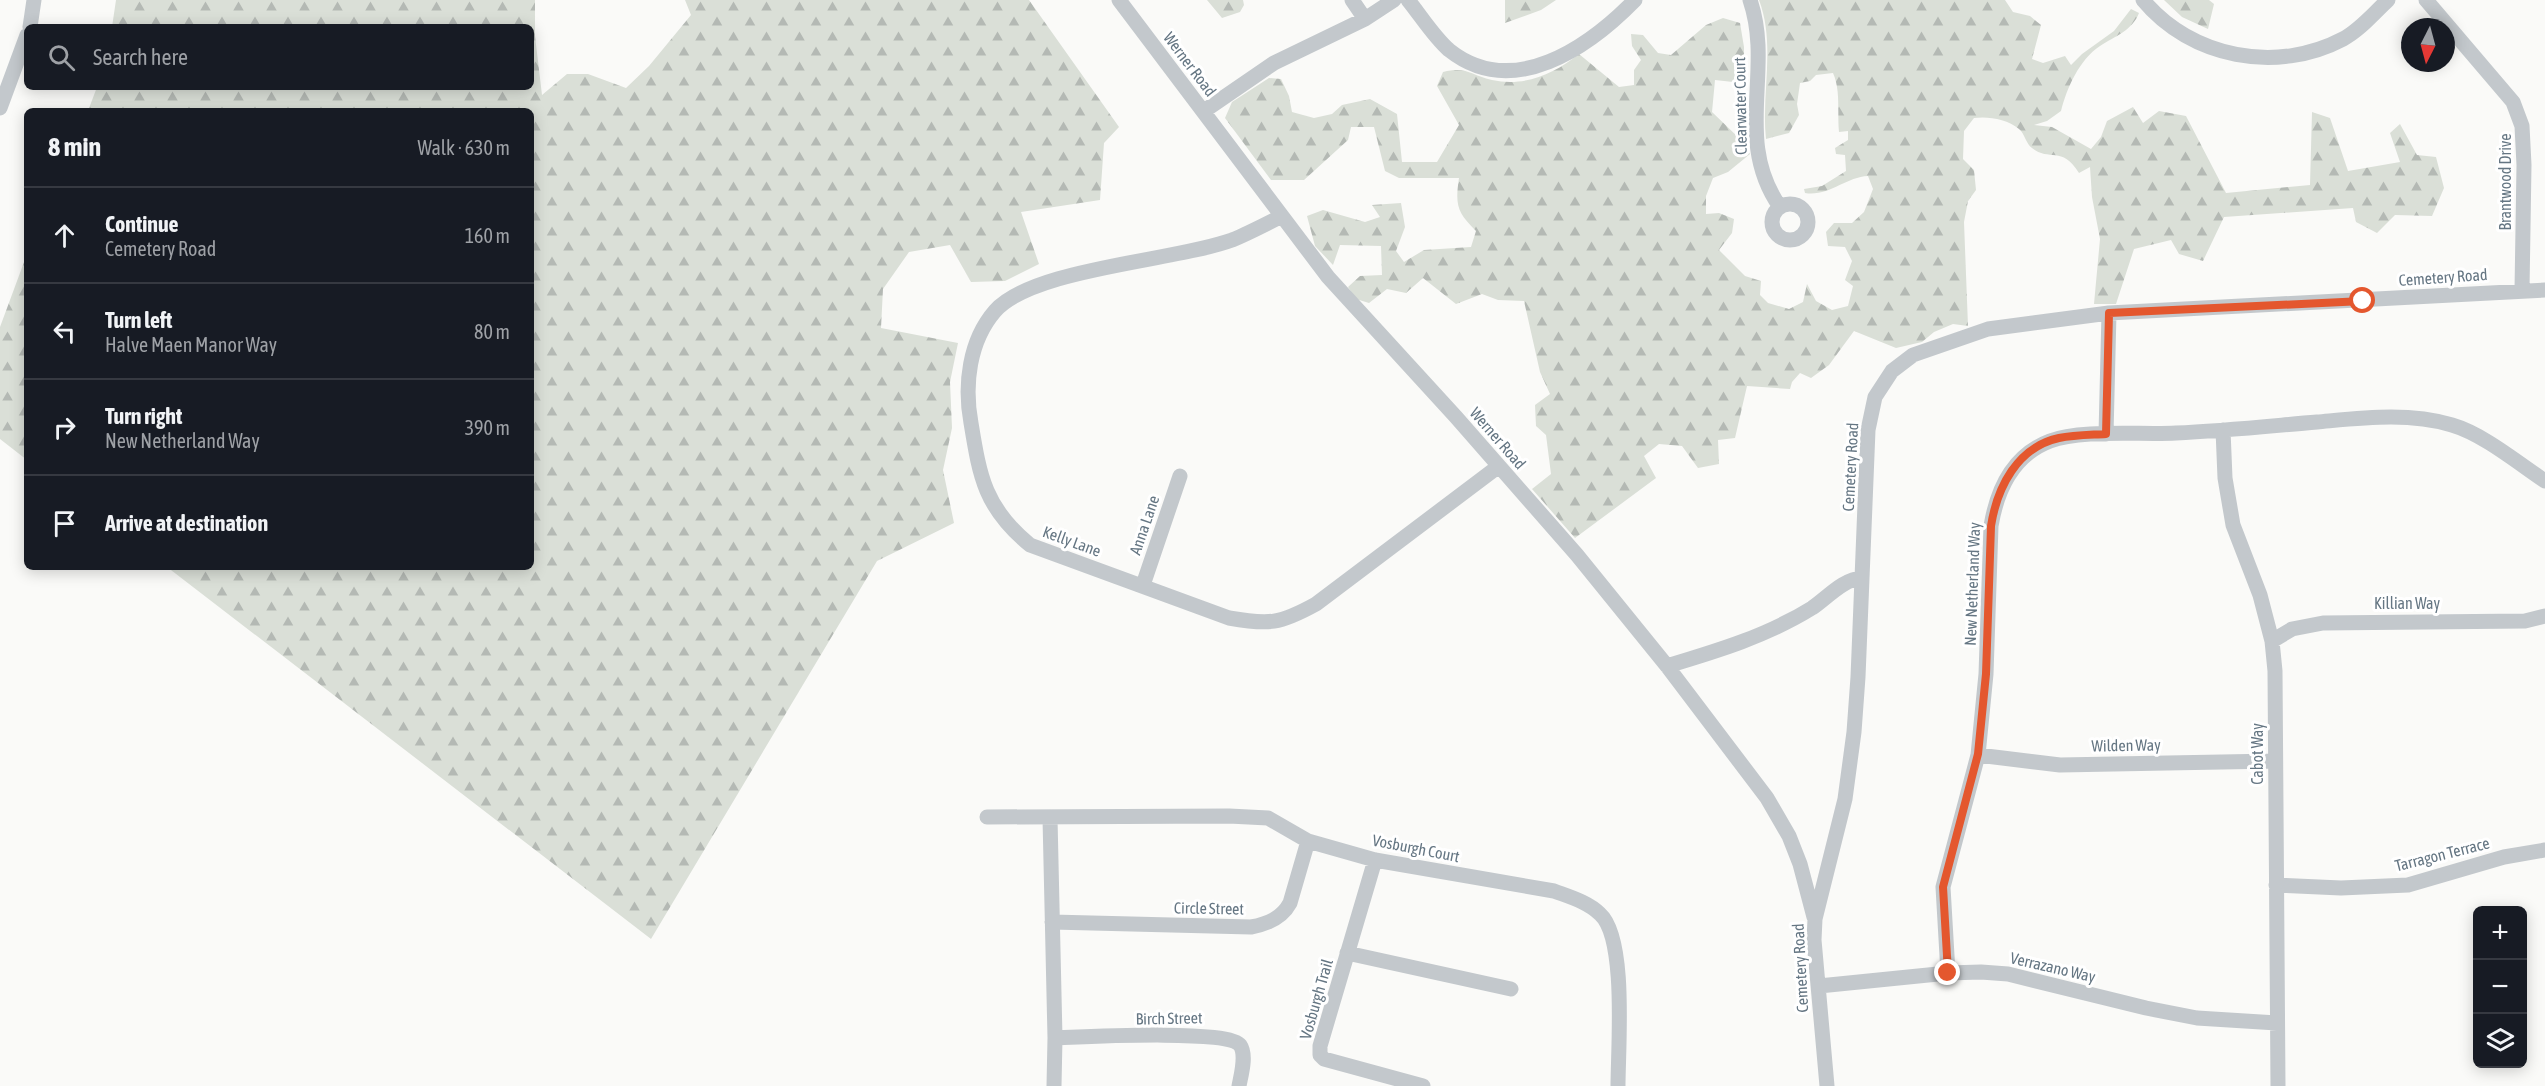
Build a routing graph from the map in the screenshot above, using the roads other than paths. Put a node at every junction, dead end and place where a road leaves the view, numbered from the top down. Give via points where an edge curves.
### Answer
1 (34, 0) edge
2 (1119, 0) edge
3 (1352, 0) edge
4 (1394, 0) edge
5 (1408, 0) edge
6 (1635, 0) edge
7 (1750, 0) edge
8 (2143, 0) edge
9 (2388, 0) edge
10 (2426, 0) edge
11 (1365, 19) junction
12 (30, 24) edge
13 (24, 43) edge
14 (0, 108) edge
15 (1204, 111) junction
16 (1780, 207) dead end
17 (1282, 216) junction
18 (2522, 290) junction
19 (2545, 290) edge
20 (2109, 313) junction
21 (2223, 430) junction
22 (2106, 434) junction
23 (1499, 466) junction
24 (1180, 476) dead end
25 (2545, 482) edge
26 (1862, 578) junction
27 (1143, 585) junction
28 (2545, 616) edge
29 (2272, 641) junction
30 (1667, 666) junction
31 (1978, 754) junction
32 (2275, 761) junction
33 (987, 817) dead end
34 (1050, 818) junction
35 (1308, 841) junction
36 (2545, 850) edge
37 (1375, 860) junction
38 (2276, 885) junction
39 (1815, 919) junction
40 (1052, 922) junction
41 (1347, 953) junction
42 (1948, 973) junction
43 (1819, 986) junction
44 (1511, 989) dead end
45 (2277, 1023) junction
46 (1055, 1038) junction
47 (1054, 1086) edge
48 (1239, 1086) edge
49 (1423, 1086) edge
50 (1618, 1086) edge
51 (1827, 1086) edge
52 (2278, 1086) edge

1 - 12 street
2 - 15 street, Werner Road
3 - 11 street
4 - 11 street
5 - 6 street via 1448,49 1485,67 1510,70 1536,67 1563,57 1601,32
7 - 16 street, Clearwater Court via 1757,31 1756,152 1766,183
8 - 9 street via 2177,29 2207,46 2259,59 2282,58 2334,43
10 - 18 street, Brantwood Drive via 2513,102 2520,119 2524,141
11 - 15 street via 1274,63
13 - 14 street
15 - 17 street, Werner Road
17 - 23 street, Werner Road via 1328,277
17 - 27 street, Kelly Lane via 1232,240 1022,290 995,310 976,339 969,370 969,410 976,459 989,498 1008,527 1030,545
18 - 19 street, Cemetery Road
18 - 20 street, Cemetery Road
20 - 22 street
20 - 26 street, Cemetery Road via 1988,329 1913,355 1892,371 1875,397 1868,430
21 - 22 street, New Netherland Way
21 - 25 street, New Netherland Way via 2368,417 2434,421 2473,434
21 - 29 street, Cabot Way via 2225,478 2233,525
22 - 31 street, New Netherland Way via 2059,438 2038,446 2003,481 1991,526 1986,674
23 - 27 street, Kelly Lane via 1316,604 1291,618 1262,623 1229,618
23 - 30 street, Werner Road
24 - 27 street, Anna Lane
26 - 30 street via 1848,582 1812,608 1749,640
26 - 39 street, Cemetery Road via 1858,677 1845,799
28 - 29 street, Killian Way via 2526,621 2323,623 2292,629
29 - 32 street, Cabot Way
30 - 39 street, Werner Road via 1767,798 1789,836
31 - 32 street, Wilden Way via 2060,765
31 - 42 street, New Netherland Way via 1943,887
32 - 38 street, Cabot Way
33 - 34 street, Vosburgh Court
34 - 35 street, Vosburgh Court via 1258,817 1283,825
34 - 40 street
35 - 37 street, Vosburgh Court
35 - 40 street, Circle Street via 1285,912 1264,924 1251,927
36 - 38 street, Tarragon Terrace via 2504,857 2408,885
37 - 41 street, Vosburgh Trail
37 - 50 street, Vosburgh Court via 1554,891 1601,914 1615,939
38 - 45 street, Cabot Way
39 - 43 street, Cemetery Road
40 - 46 street
41 - 44 street, Vosburgh Trail
41 - 49 street, Vosburgh Trail via 1320,1055
42 - 43 street, Verrazano Way
42 - 45 street, Verrazano Way via 2008,974 2197,1018
43 - 51 street, Cemetery Road
45 - 52 street, Cabot Way
46 - 47 street
46 - 48 street, Birch Street via 1232,1038 1240,1044 1243,1054

